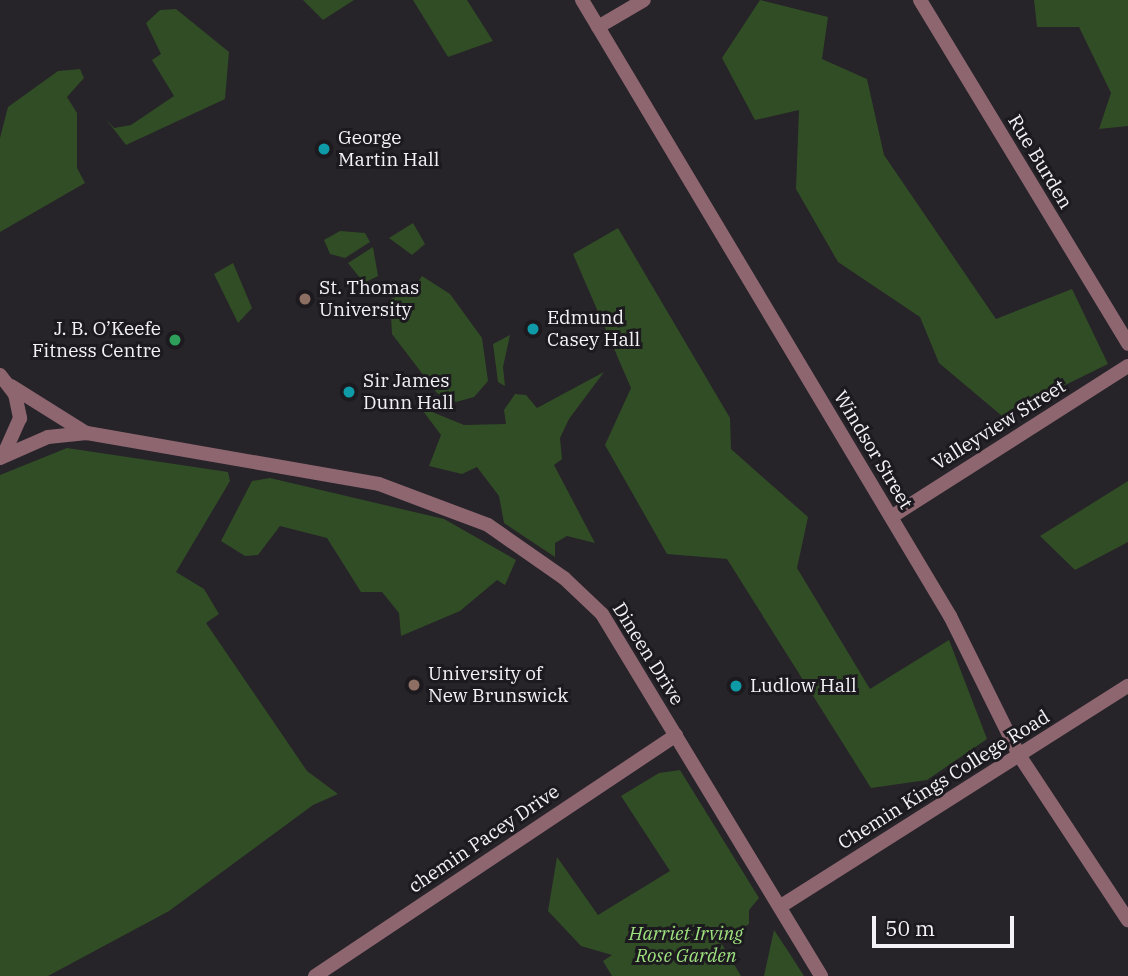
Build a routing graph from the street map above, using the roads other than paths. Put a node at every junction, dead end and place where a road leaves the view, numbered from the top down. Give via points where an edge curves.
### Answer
1 (582, 0) edge
2 (644, 0) edge
3 (920, 0) edge
4 (598, 27) junction
5 (1128, 344) edge
6 (1128, 366) edge
7 (4, 378) edge
8 (87, 433) junction
9 (0, 458) edge
10 (891, 517) junction
11 (1128, 686) edge
12 (676, 735) junction
13 (1019, 755) junction
14 (780, 906) junction
15 (1128, 920) edge
16 (315, 976) edge
17 (821, 976) edge

1 - 4 street, Windsor Street
2 - 4 street
3 - 5 street, Rue Burden
4 - 10 street, Windsor Street
6 - 10 street, Valleyview Street
7 - 8 street
7 - 9 street via 19,405 19,430
8 - 9 street via 48,437
8 - 12 street, Dineen Drive via 379,485 488,525 564,578 602,614
10 - 13 street, Windsor Street
11 - 13 street, Chemin Kings College Road
12 - 14 street, Dineen Drive
12 - 16 street, chemin Pacey Drive
13 - 14 street, Chemin Kings College Road
13 - 15 street, Windsor Street
14 - 17 street, Dineen Drive

